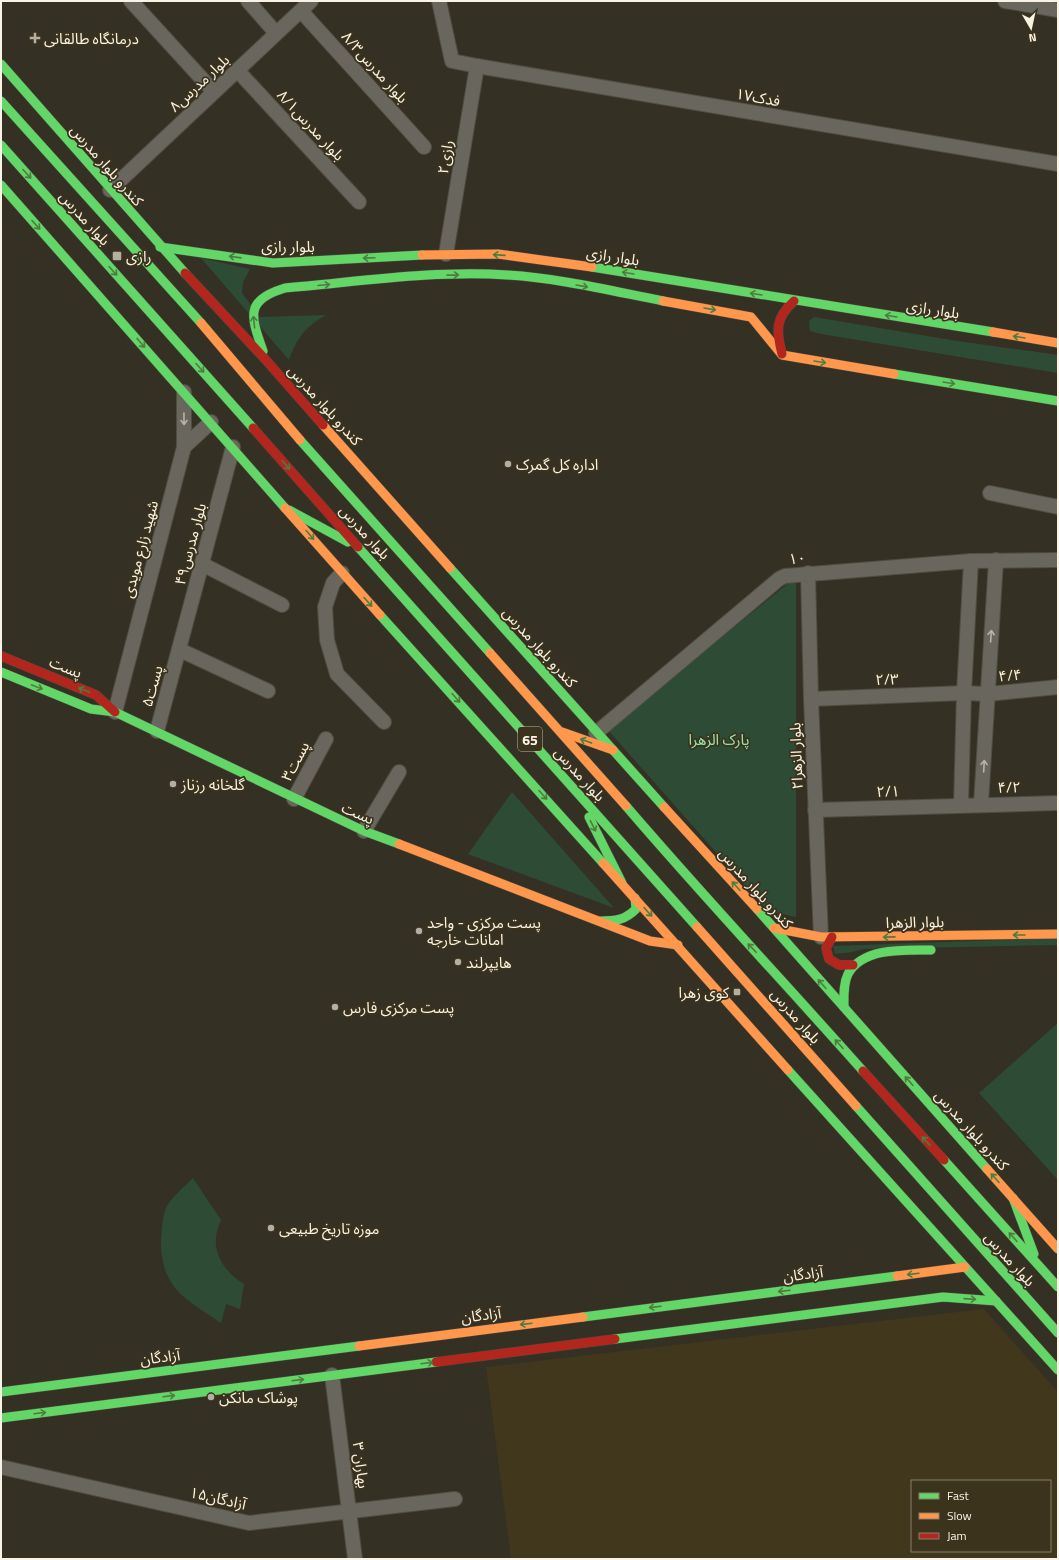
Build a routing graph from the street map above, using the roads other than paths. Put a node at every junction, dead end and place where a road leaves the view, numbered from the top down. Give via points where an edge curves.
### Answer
1 (131, 1) edge
2 (248, 1) edge
3 (439, 1) edge
4 (1005, 1) edge
5 (306, 4) edge
6 (1058, 10) edge
7 (276, 33) junction
8 (1, 64) edge
9 (477, 66) junction
10 (237, 70) junction
11 (214, 92) junction
12 (1, 101) edge
13 (1, 145) edge
14 (424, 146) dead end
15 (1058, 164) edge
16 (1, 185) edge
17 (110, 190) junction
18 (360, 202) dead end
19 (160, 247) junction
20 (446, 254) junction
21 (131, 291) junction
22 (794, 301) junction
23 (129, 330) junction
24 (1058, 343) edge
25 (782, 355) junction
26 (265, 359) junction
27 (184, 392) junction
28 (1058, 401) edge
29 (211, 422) junction
30 (184, 447) junction
31 (233, 447) junction
32 (990, 493) dead end
33 (1058, 507) edge
34 (289, 510) junction
35 (362, 550) junction
36 (996, 560) junction
37 (1058, 560) edge
38 (971, 561) junction
39 (202, 564) junction
40 (342, 573) junction
41 (808, 573) junction
42 (282, 605) dead end
43 (180, 650) junction
44 (1, 656) edge
45 (1, 672) edge
46 (1058, 687) edge
47 (268, 691) dead end
48 (964, 693) junction
49 (988, 694) junction
50 (811, 699) junction
51 (115, 712) junction
52 (384, 722) dead end
53 (559, 731) junction
54 (157, 732) junction
55 (596, 733) junction
56 (326, 739) dead end
57 (614, 750) junction
58 (399, 772) dead end
59 (576, 791) junction
60 (294, 799) junction
61 (1058, 803) edge
62 (981, 804) junction
63 (961, 805) junction
64 (815, 810) junction
65 (364, 832) junction
66 (622, 883) junction
67 (635, 898) junction
68 (599, 921) junction
69 (774, 928) junction
70 (1058, 934) edge
71 (826, 937) junction
72 (678, 945) junction
73 (940, 950) dead end
74 (853, 965) junction
75 (844, 1007) junction
76 (1013, 1198) junction
77 (1058, 1249) edge
78 (1038, 1264) junction
79 (965, 1266) junction
80 (1058, 1287) edge
81 (996, 1301) junction
82 (1058, 1333) edge
83 (1058, 1370) edge
84 (332, 1375) junction
85 (80, 1382) junction
86 (1, 1392) edge
87 (82, 1401) junction
88 (1, 1418) edge
89 (1, 1467) edge
90 (455, 1499) dead end
91 (349, 1511) junction
92 (355, 1559) edge

1 - 11 street
2 - 7 street
3 - 9 street, فدک۱۷ via 452,61
4 - 6 street
5 - 7 street, بلوار مدرس۸
5 - 14 street, بلوار مدرس۸/۳
7 - 10 street, بلوار مدرس۸
8 - 17 main road, کندرو بلوار مدرس
9 - 15 street, فدک۱۷
9 - 20 street, رازی۲
10 - 11 street, بلوار مدرس۸
10 - 18 street, بلوار مدرس۸/۱
11 - 17 street, بلوار مدرس۸
12 - 53 main road, بلوار مدرس / 65 via 204,327 316,458
13 -> 21 main road, بلوار مدرس / 65
16 -> 23 main road
17 - 19 main road, کندرو بلوار مدرس
20 -> 19 main road, بلوار رازی via 273,263
19 - 26 main road, کندرو بلوار مدرس
22 -> 20 main road, بلوار رازی via 549,260 498,254
21 - 23 main road
21 -> 35 main road, بلوار مدرس / 65
24 -> 22 main road, بلوار رازی
22 - 25 main road via 780,316 777,330
23 -> 27 main road
26 -> 25 main road via 253,326 253,312 258,300 270,291 446,275 514,276 567,283 751,317
25 -> 28 main road
26 - 55 main road, کندرو بلوار مدرس
27 - 29 main road
27 -> 30 street, شهید زارع مویدی
29 - 30 street
29 - 31 main road
30 - 51 street, شهید زارع مویدی
31 - 34 main road
31 - 39 street, بلوار مدرس۴۹
32 - 33 street
34 - 35 main road
34 -> 40 main road
35 - 59 main road, بلوار مدرس / 65
36 - 37 street, ۱۰
36 - 38 street, ۱۰
49 -> 36 street
38 - 41 street, ۱۰
38 - 48 street
39 - 42 street
39 - 43 street, بلوار مدرس۴۹
40 - 52 street via 333,583 325,608 327,640 337,674
40 -> 66 main road
41 - 50 street, بلوار الزهرا۲
41 - 55 street, ۱۰ via 793,574 779,579
43 - 47 street
43 - 54 street, پست۵
51 -> 44 main road, پست via 96,695
45 -> 51 main road, پست via 91,709
46 - 49 street, ۴/۴
48 - 49 street, ۴/۴
48 - 50 street, ۲/۳
48 - 63 street
62 -> 49 street
50 - 64 street, بلوار الزهرا۲
51 - 54 main road, پست
57 -> 53 main road
78 -> 53 main road, بلوار مدرس / 65 via 715,909
54 - 60 main road, پست
55 - 57 main road, کندرو بلوار مدرس
56 - 60 street, پست۳
69 -> 57 main road, کندرو بلوار مدرس
58 - 65 street
59 -> 66 main road
59 - 82 main road, بلوار مدرس / 65
60 - 65 main road, پست
61 - 62 street, ۴/۲
62 - 63 street, ۴/۲
63 - 64 street, ۲/۱
64 - 71 street, بلوار الزهرا۲
65 - 68 main road, پست
66 - 67 main road
67 - 68 main road, پست via 636,909 628,918
67 -> 72 main road
68 - 72 main road, پست via 650,941
69 - 71 main road, بلوار الزهرا
75 -> 69 main road, کندرو بلوار مدرس
70 -> 71 main road, بلوار الزهرا
71 - 74 main road via 829,960 837,964
72 - 79 main road
73 - 74 main road, بلوار الزهرا via 881,953 864,957
74 - 75 main road via 842,993
76 -> 75 main road, کندرو بلوار مدرس
76 - 77 main road, کندرو بلوار مدرس
76 - 78 main road
78 - 80 main road, بلوار مدرس / 65
79 - 81 main road
79 -> 85 main road, آزادگان via 940,1274
81 - 83 main road
84 -> 81 main road via 944,1294
87 -> 84 main road
84 - 91 street, بهاران ۳
85 - 86 main road, آزادگان
85 - 87 main road
88 -> 87 main road
89 - 91 street, آزادگان۱۵ via 249,1523
90 - 91 street, آزادگان۱۵
91 - 92 street, بهاران ۳

